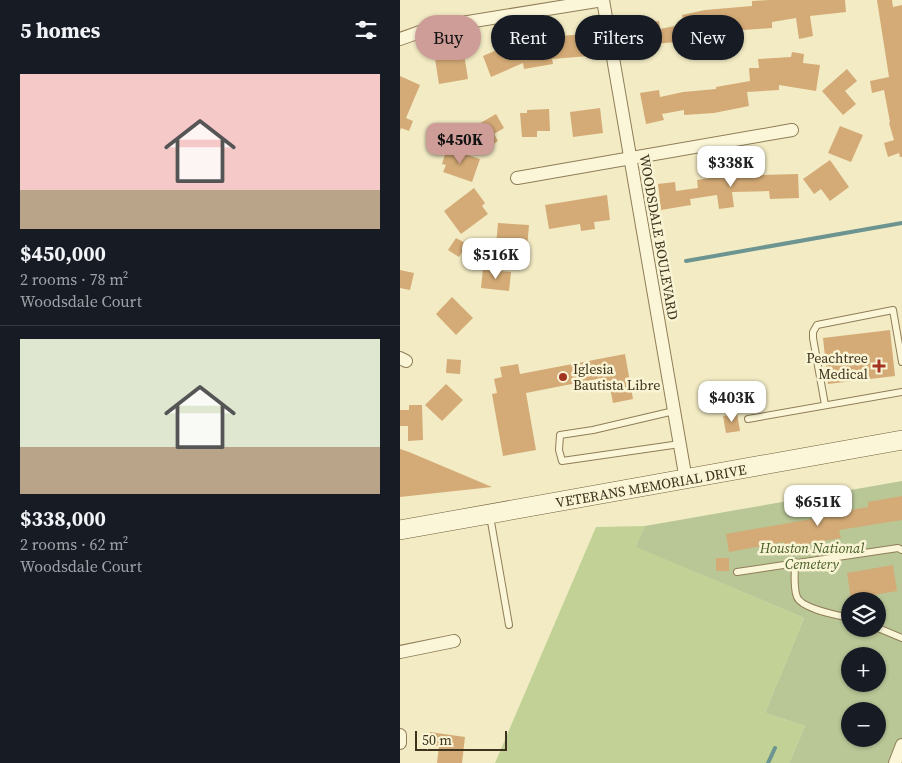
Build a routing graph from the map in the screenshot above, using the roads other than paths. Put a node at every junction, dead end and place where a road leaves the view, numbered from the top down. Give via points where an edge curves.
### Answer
1 (603, 0) edge
2 (400, 39) edge
3 (792, 130) dead end
4 (630, 159) junction
5 (517, 178) dead end
6 (902, 362) edge
7 (902, 392) edge
8 (825, 405) junction
9 (674, 411) junction
10 (748, 419) dead end
11 (902, 440) edge
12 (680, 444) junction
13 (686, 480) junction
14 (490, 515) junction
15 (400, 530) edge
16 (902, 550) edge
17 (795, 562) junction
18 (736, 572) dead end
19 (841, 616) edge
20 (509, 624) dead end
21 (886, 631) edge
22 (902, 638) edge
23 (454, 642) dead end
24 (400, 652) edge
25 (400, 735) edge
26 (400, 743) edge
27 (902, 745) edge
28 (894, 763) edge

1 - 2 street via 431,28
1 - 4 street, WOODSDALE BOULEVARD
3 - 4 street
4 - 5 street
4 - 9 street, WOODSDALE BOULEVARD
6 - 8 lane via 893,310 817,325 813,338
7 - 8 lane
8 - 10 lane
9 - 12 street, WOODSDALE BOULEVARD
9 - 12 lane via 560,435 559,450 562,461
11 - 13 main road, VETERANS MEMORIAL DRIVE
12 - 13 street, WOODSDALE BOULEVARD
13 - 14 main road, VETERANS MEMORIAL DRIVE
14 - 15 main road, VETERANS MEMORIAL DRIVE
14 - 20 lane
16 - 17 lane
17 - 18 lane
17 - 19 lane via 798,600 806,606
21 - 22 lane
23 - 24 street
25 - 26 street
27 - 28 street

